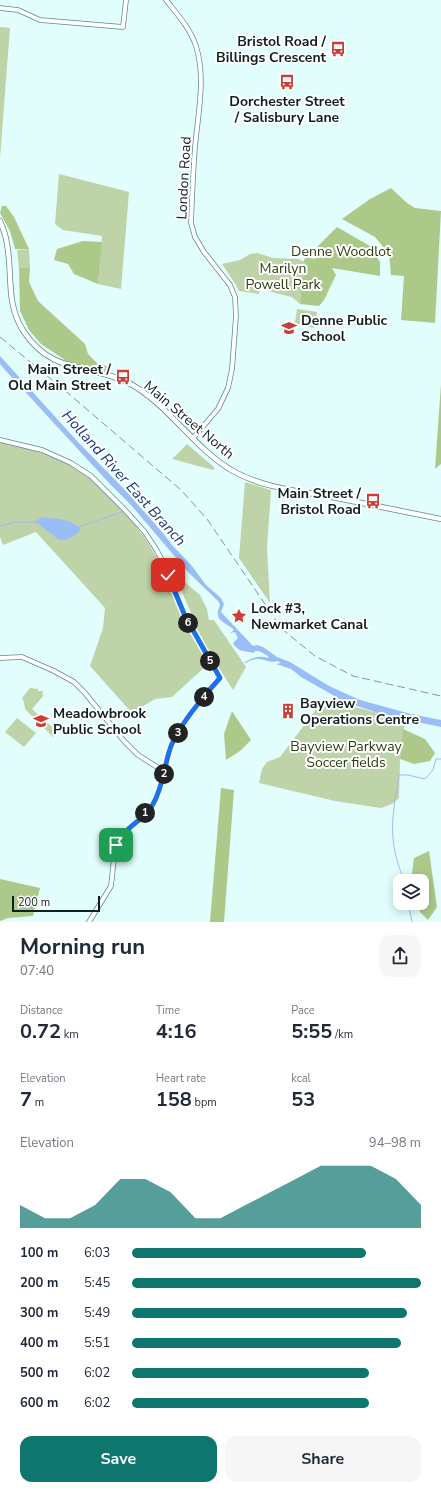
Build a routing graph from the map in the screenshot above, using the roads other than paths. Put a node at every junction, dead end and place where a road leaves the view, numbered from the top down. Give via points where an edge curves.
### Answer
1 (126, 0) edge
2 (166, 0) edge
3 (0, 8) edge
4 (0, 221) edge
5 (193, 438) junction
6 (0, 440) edge
7 (441, 520) edge
8 (0, 658) edge
9 (165, 772) junction
10 (89, 922) edge

1 - 3 street via 123,28 40,20 18,10
2 - 5 street, London Road via 189,29 199,59 199,111 191,223 195,237 230,285 235,297 232,369 228,388 218,409
4 - 5 main road, Main Street North via 7,244 11,300 19,322 30,339 55,360 126,382 147,395
5 - 7 main road, Main Street North via 232,471 261,483
6 - 9 street via 42,450 71,463 91,476 144,531 156,549 185,616 220,678 174,739
8 - 9 street via 22,657 74,682 138,755
9 - 10 street via 151,807 118,841 111,886

